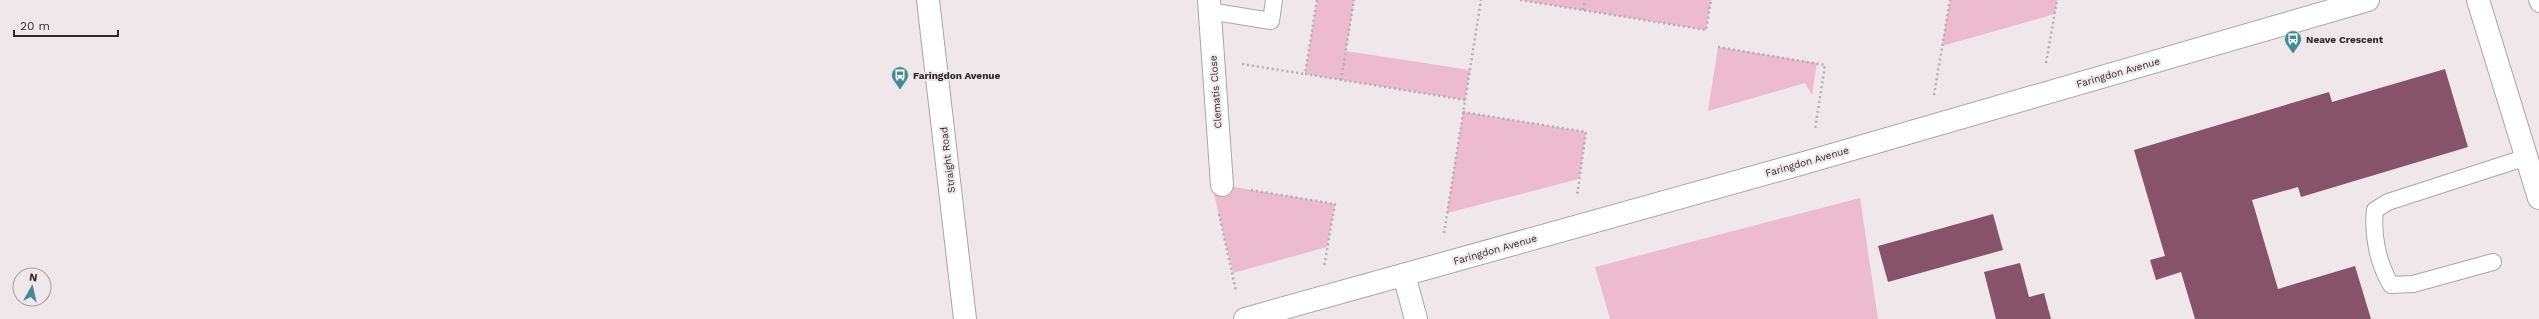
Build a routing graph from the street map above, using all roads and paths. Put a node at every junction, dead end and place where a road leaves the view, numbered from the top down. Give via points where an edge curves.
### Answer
1 (928, 0) edge
2 (1274, 0) edge
3 (1317, 0) edge
4 (1354, 0) edge
5 (1481, 0) edge
6 (1520, 0) edge
7 (1585, 0) edge
8 (1711, 0) edge
9 (1950, 0) edge
10 (2057, 0) edge
11 (2368, 0) edge
12 (2478, 0) edge
13 (2537, 0) edge
14 (1539, 2) edge
15 (2539, 4) edge
16 (1209, 6) edge
17 (1583, 10) junction
18 (1718, 47) dead end
19 (1213, 60) junction
20 (1305, 74) junction
21 (1341, 80) junction
22 (2041, 94) junction
23 (1465, 100) junction
24 (1463, 112) junction
25 (1928, 127) junction
26 (2527, 157) junction
27 (1811, 161) junction
28 (1222, 184) junction
29 (2539, 198) edge
30 (1572, 226) junction
31 (2493, 262) dead end
32 (1439, 266) junction
33 (1404, 275) junction
34 (1237, 296) dead end
35 (1318, 299) junction
36 (965, 319) edge
37 (1245, 319) edge
38 (1416, 319) edge

1 - 36 street, Straight Road
2 - 16 lane via 1271,21
3 - 20 path
4 - 21 path
5 - 23 path
6 - 14 path
7 - 17 path
8 - 17 path via 1706,30
9 - 25 path
10 - 22 path
11 - 22 street, Faringdon Avenue
12 - 26 street
13 - 15 lane
14 - 17 path
16 - 19 street, Clematis Close
18 - 27 path via 1825,65
19 - 20 path
19 - 28 street, Clematis Close
20 - 21 path
21 - 23 path
22 - 25 street, Faringdon Avenue
23 - 24 path
24 - 30 path via 1586,132
24 - 32 path
25 - 27 street, Faringdon Avenue
26 - 29 street
26 - 31 lane via 2388,202 2375,210 2373,225 2382,270 2391,285 2413,284
27 - 30 street, Faringdon Avenue
28 - 34 path via 1213,190
28 - 35 path via 1335,204
30 - 32 street, Faringdon Avenue
32 - 33 street, Faringdon Avenue
33 - 35 street, Faringdon Avenue
33 - 38 street
35 - 37 street, Faringdon Avenue

